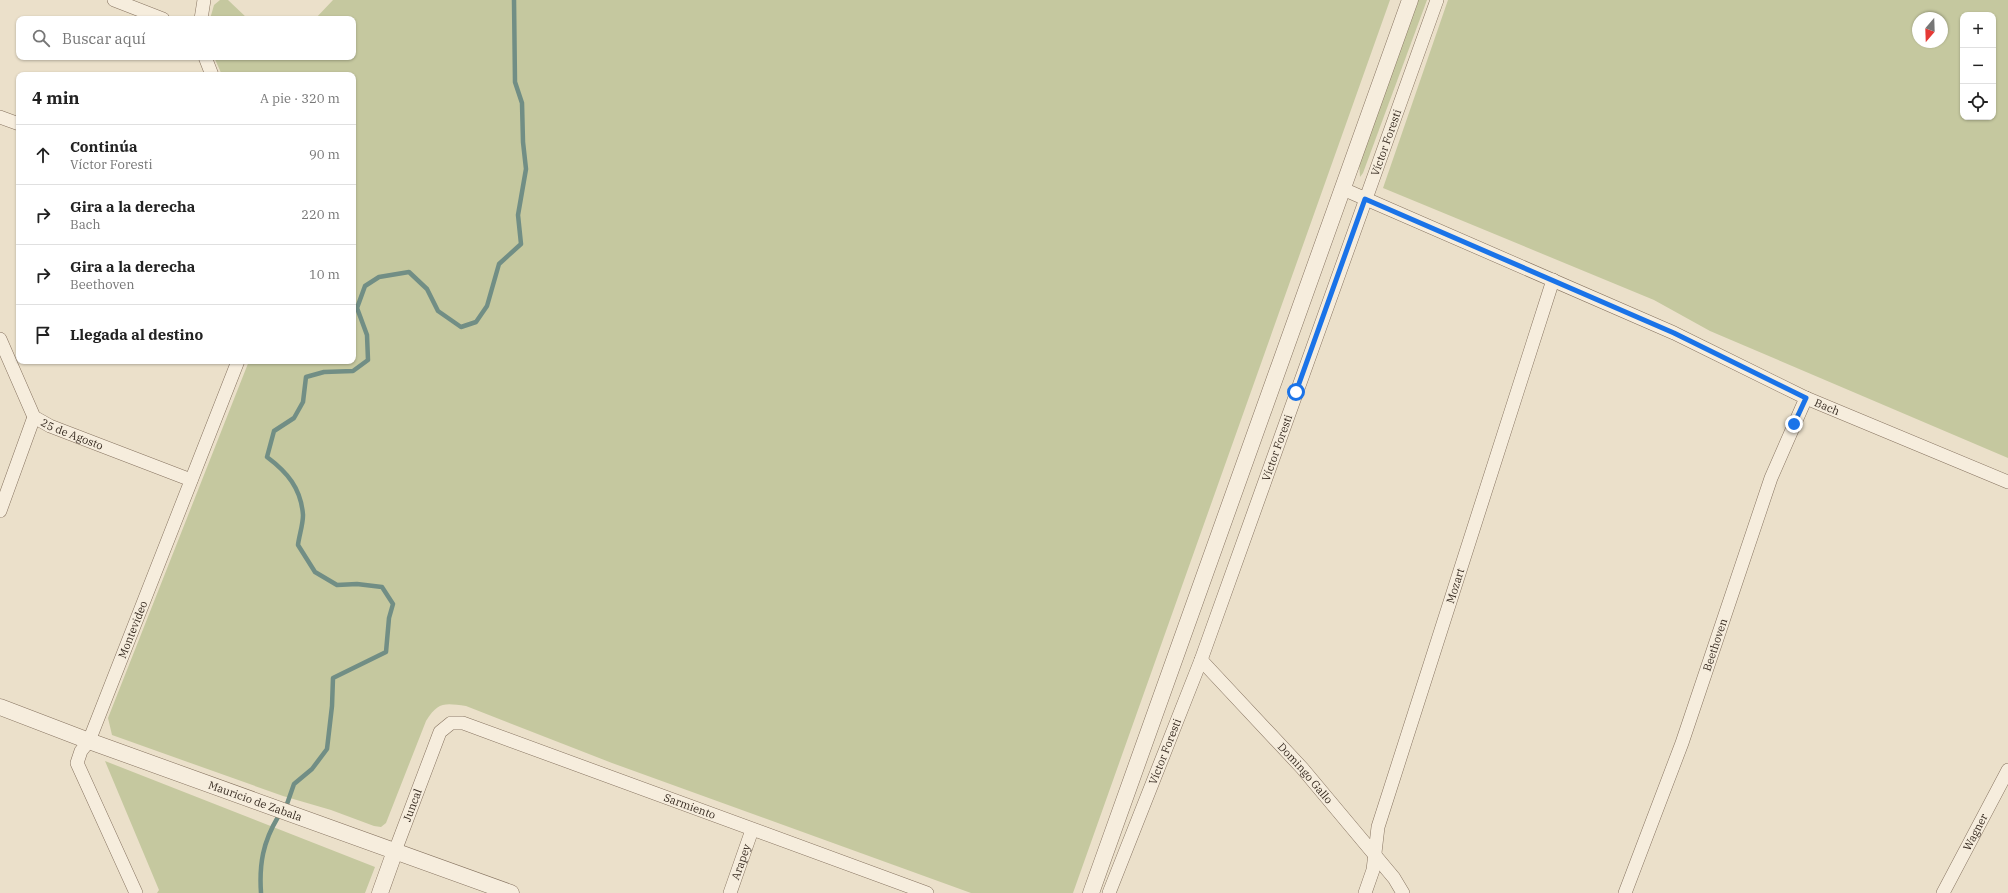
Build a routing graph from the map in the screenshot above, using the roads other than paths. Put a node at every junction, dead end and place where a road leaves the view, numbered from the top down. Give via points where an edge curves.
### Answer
1 (114, 0) edge
2 (204, 0) edge
3 (1410, 0) edge
4 (1437, 0) edge
5 (155, 16) edge
6 (201, 16) edge
7 (206, 60) edge
8 (211, 72) edge
9 (0, 117) edge
10 (16, 123) edge
11 (1343, 189) junction
12 (1365, 199) junction
13 (1553, 280) junction
14 (0, 339) edge
15 (237, 364) edge
16 (1806, 398) junction
17 (34, 417) junction
18 (191, 480) junction
19 (2008, 482) edge
20 (0, 511) edge
21 (1201, 660) junction
22 (0, 707) edge
23 (451, 723) joint
24 (89, 741) junction
25 (2008, 770) edge
26 (752, 830) junction
27 (395, 851) junction
28 (1375, 855) junction
29 (136, 893) edge
30 (380, 893) edge
31 (511, 893) edge
32 (730, 893) edge
33 (927, 893) edge
34 (1091, 893) edge
35 (1110, 893) edge
36 (1365, 893) edge
37 (1403, 893) edge
38 (1625, 893) edge
39 (1943, 893) edge

1 - 5 street
2 - 6 street
3 - 11 street, Víctor Foresti
4 - 12 street, Víctor Foresti
7 - 8 street
9 - 10 street
11 - 12 street, Bach
11 - 34 street, Víctor Foresti
12 - 13 street, Bach
12 - 21 street, Víctor Foresti
13 - 16 street, Bach via 1674,333
13 - 28 street, Mozart via 1378,827
14 - 17 street, 25 de Agosto
15 - 18 street, Montevideo
16 - 19 street, Bach
16 - 38 street, Beethoven via 1771,478 1682,743
17 - 18 street, 25 de Agosto via 50,426
17 - 20 street
18 - 24 street, Montevideo
21 - 28 street, Domingo Gallo via 1302,768
21 - 35 street, Víctor Foresti
22 - 24 street, Mauricio de Zabala
23 - 26 street, Sarmiento via 463,723 483,729
23 - 27 street, Juncal via 440,732
24 - 27 street, Mauricio de Zabala
24 - 29 street, Montevideo via 81,751 77,763
25 - 39 street, Wagner
26 - 32 street, Arapey
26 - 33 street, Sarmiento
27 - 30 street, Juncal
27 - 31 street, Mauricio de Zabala
28 - 36 street, Mozart
28 - 37 street, Domingo Gallo

